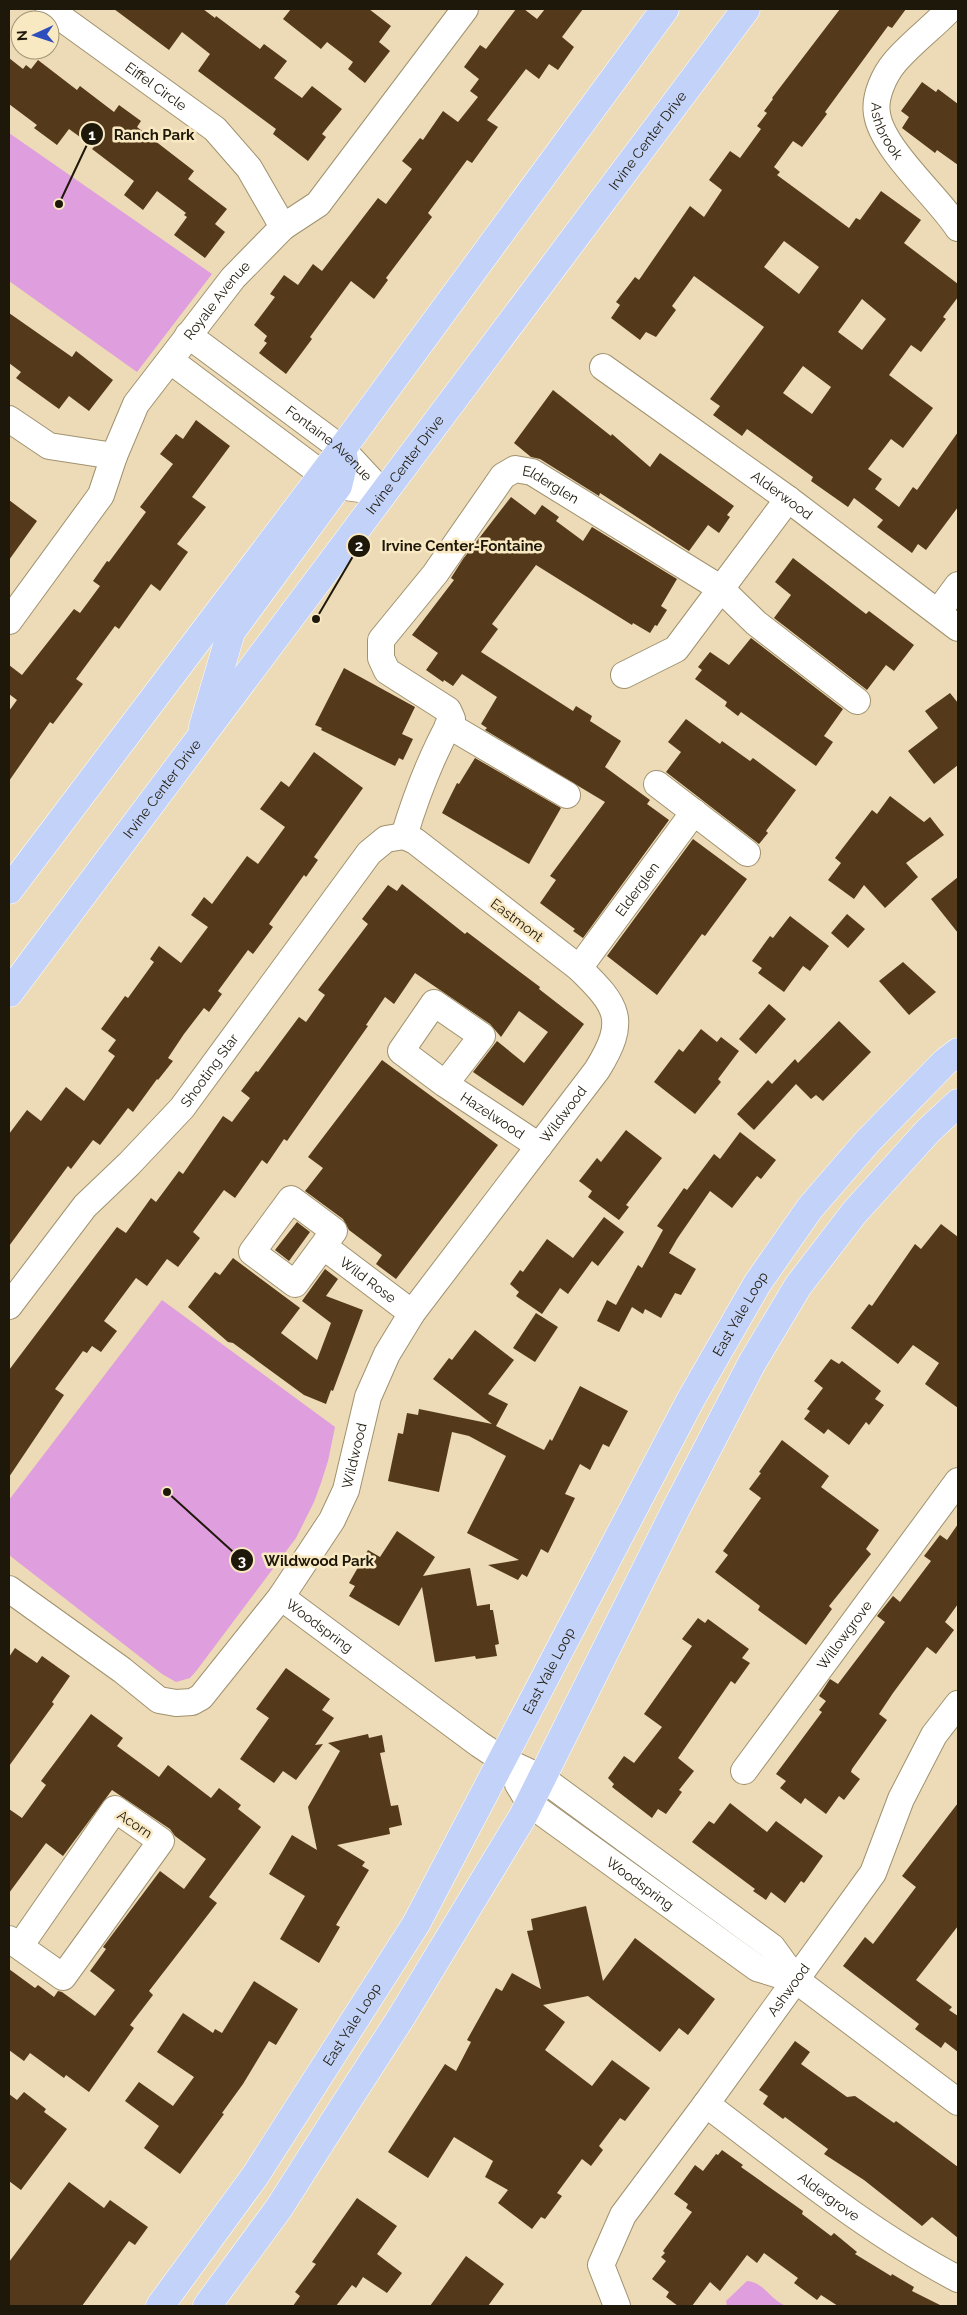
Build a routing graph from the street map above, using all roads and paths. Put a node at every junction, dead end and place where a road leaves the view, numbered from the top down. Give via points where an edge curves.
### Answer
1 (50, 9) edge
2 (666, 9) edge
3 (746, 9) edge
4 (950, 9) edge
5 (458, 11) edge
6 (283, 227) junction
7 (958, 228) edge
8 (188, 335) junction
9 (171, 361) junction
10 (603, 366) dead end
11 (9, 419) edge
12 (342, 449) junction
13 (114, 456) junction
14 (330, 480) junction
15 (382, 492) junction
16 (788, 499) junction
17 (958, 585) edge
18 (720, 588) junction
19 (938, 612) junction
20 (9, 621) edge
21 (958, 628) edge
22 (624, 675) dead end
23 (857, 701) dead end
24 (448, 725) junction
25 (199, 740) junction
26 (657, 784) dead end
27 (567, 795) dead end
28 (694, 812) junction
29 (404, 836) junction
30 (747, 853) dead end
31 (9, 890) edge
32 (579, 968) junction
33 (9, 993) edge
34 (616, 1016) joint
35 (958, 1052) edge
36 (445, 1084) dead end
37 (958, 1103) edge
38 (539, 1146) junction
39 (323, 1246) dead end
40 (9, 1306) edge
41 (412, 1312) junction
42 (955, 1492) edge
43 (9, 1589) edge
44 (281, 1597) junction
45 (958, 1704) edge
46 (503, 1760) junction
47 (744, 1771) dead end
48 (542, 1778) junction
49 (530, 1804) junction
50 (14, 1942) edge
51 (796, 1980) junction
52 (958, 2102) edge
53 (706, 2104) junction
54 (958, 2279) edge
55 (160, 2306) edge
56 (207, 2306) edge
57 (618, 2306) edge

1 - 6 street, Eiffel Circle via 215,129 249,168
2 - 12 main road
3 - 15 main road, Irvine Center Drive
4 - 7 street, Ashbrook via 895,62 881,84 876,114 886,141 945,208
5 - 6 street, Royale Avenue via 318,204
6 - 8 street, Royale Avenue via 233,278
8 - 9 street, Royale Avenue
8 - 12 street, Fontaine Avenue
9 - 13 street, Royale Avenue via 136,404
9 - 14 street, Fontaine Avenue
10 - 16 street, Alderwood
11 - 13 street via 49,446
12 - 14 main road via 344,461
12 - 15 street, Fontaine Avenue
13 - 20 street, Royale Avenue via 101,495
14 - 15 street, Fontaine Avenue
14 - 25 main road via 231,632
14 - 31 main road
15 - 25 main road, Irvine Center Drive
16 - 18 street
16 - 19 street, Alderwood
17 - 19 street
18 - 22 street via 676,649
18 - 23 street, Elderglen via 756,622
18 - 24 street, Elderglen via 532,472 515,469 503,476 434,574 381,640 381,658 387,671 448,710 452,719
19 - 21 street, Alderwood
24 - 27 street
24 - 29 street
25 - 33 main road, Irvine Center Drive
26 - 28 street
28 - 30 street
28 - 32 street, Elderglen
29 - 32 street, Eastmont
29 - 40 street, Shooting Star via 386,839 368,853 182,1108 85,1206
32 - 34 street, Eastmont via 600,988
34 - 38 street, Wildwood via 616,1034 611,1047
35 - 46 main road, East Yale Loop via 867,1142 810,1208 757,1284 691,1399
36 - 38 street, Hazelwood
37 - 48 main road via 928,1130 854,1213 798,1286 752,1363
38 - 41 street, Wildwood
39 - 41 street, Wild Rose
41 - 44 street, Wildwood via 387,1354 368,1397 343,1498 315,1548
42 - 47 street, Willowgrove
43 - 44 street, Wildwood via 159,1700 176,1703 192,1702 209,1690
44 - 46 street, Woodspring
45 - 51 street, Ashwood via 934,1735 902,1800 873,1873
46 - 48 street, Woodspring
46 - 49 street, Woodspring
46 - 55 main road, East Yale Loop via 411,1933 256,2176
48 - 49 main road
48 - 51 street, Woodspring via 772,1948
49 - 51 street, Woodspring via 758,1968
49 - 56 main road via 402,2016 279,2208
50 - 50 street, Acorn via 63,1977 161,1840 115,1809
51 - 52 street, Woodspring
51 - 53 street, Ashwood
53 - 54 street, Aldergrove via 831,2198 926,2262
53 - 57 street, Ashwood via 623,2215 601,2265

